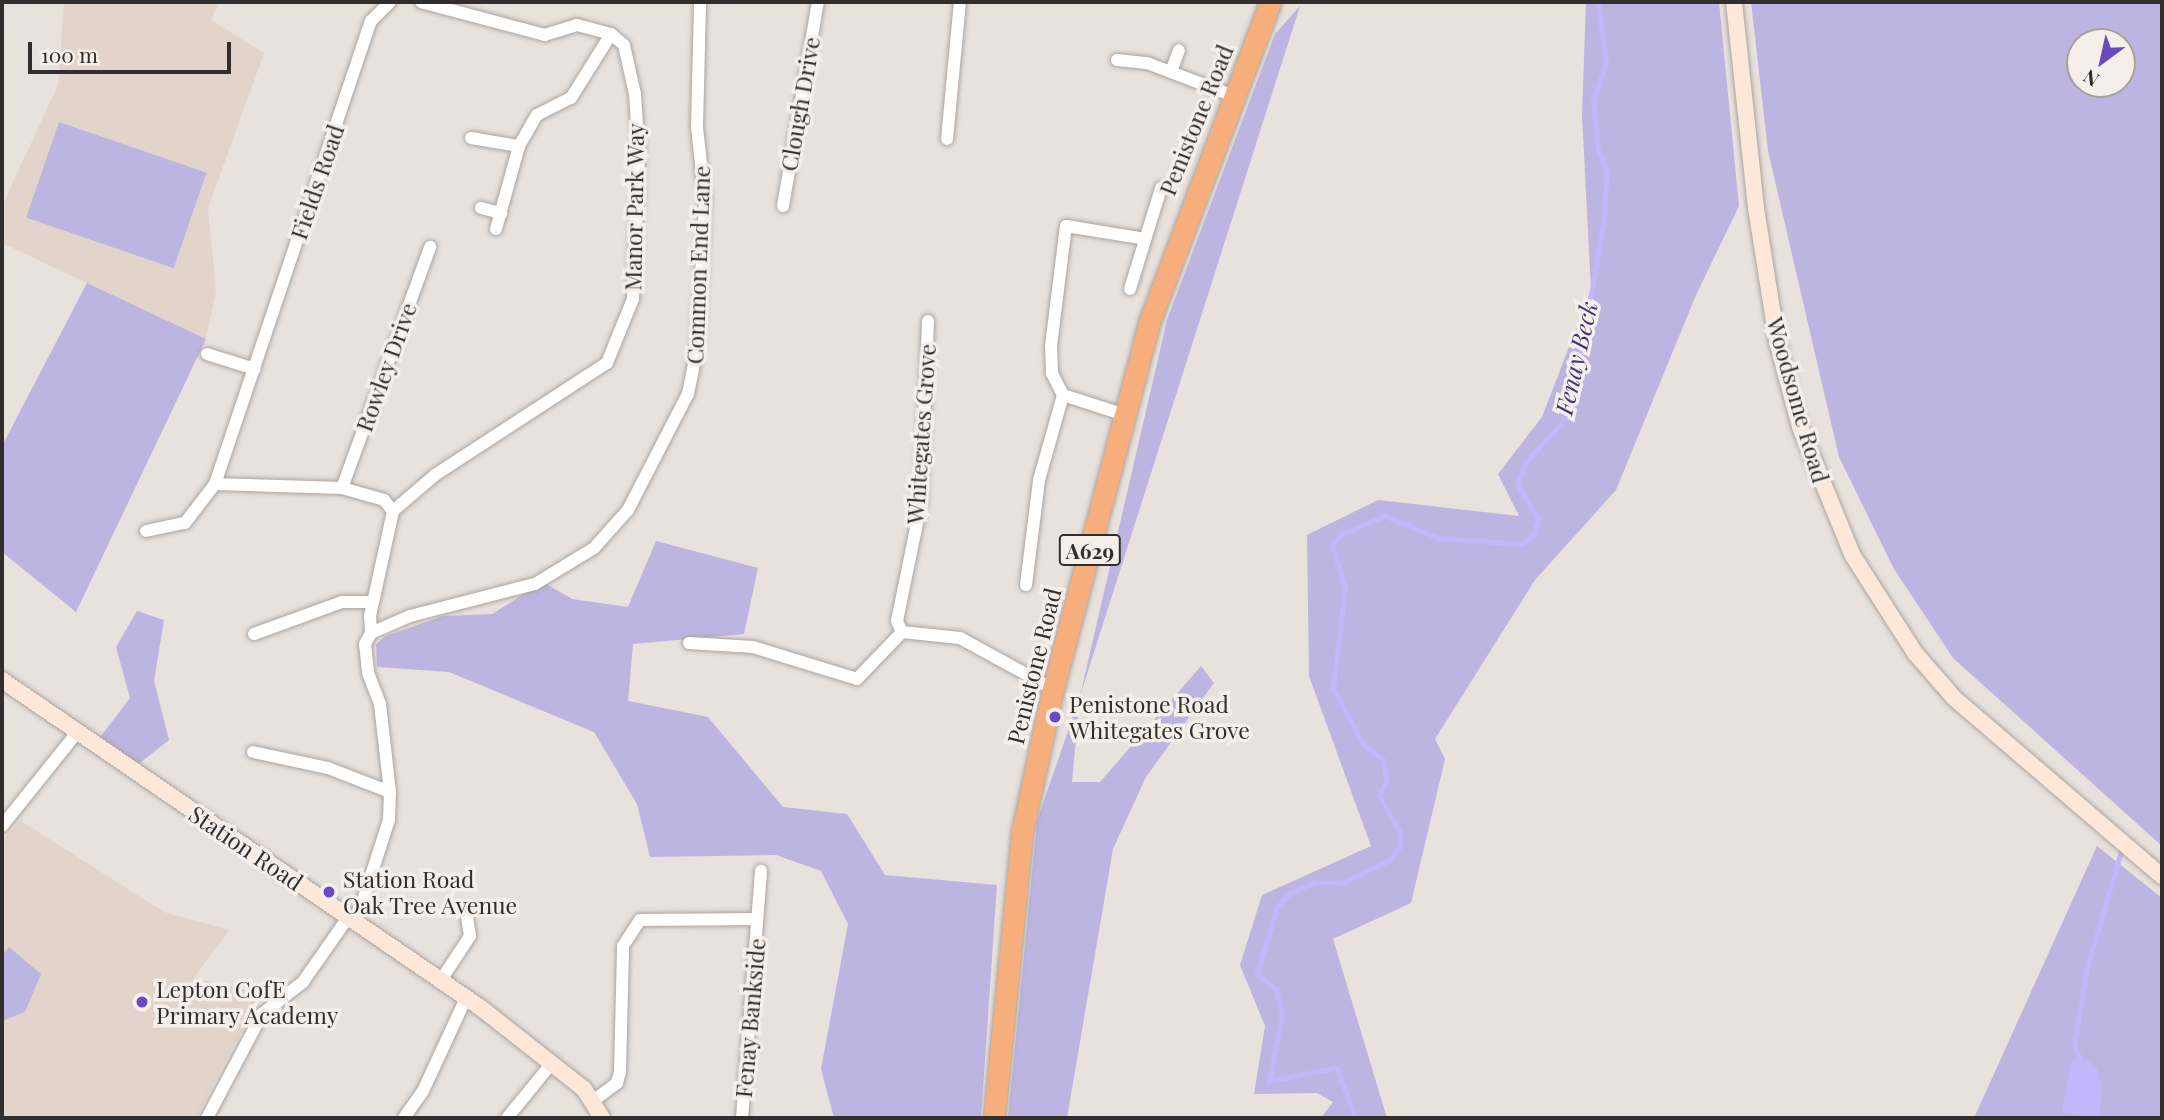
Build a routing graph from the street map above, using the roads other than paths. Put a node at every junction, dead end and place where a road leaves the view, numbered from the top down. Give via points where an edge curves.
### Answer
1 (390, 2) edge
2 (421, 2) edge
3 (700, 2) edge
4 (818, 2) edge
5 (960, 2) edge
6 (1270, 2) edge
7 (1734, 2) edge
8 (611, 34) junction
9 (1180, 50) dead end
10 (1117, 60) dead end
11 (1171, 72) junction
12 (1234, 96) junction
13 (471, 138) dead end
14 (947, 139) dead end
15 (519, 146) junction
16 (1161, 188) dead end
17 (783, 206) dead end
18 (481, 208) dead end
19 (500, 213) junction
20 (496, 229) dead end
21 (1145, 239) junction
22 (430, 247) dead end
23 (1129, 289) dead end
24 (928, 321) dead end
25 (207, 354) dead end
26 (255, 369) junction
27 (1063, 395) junction
28 (1125, 415) junction
29 (215, 484) junction
30 (342, 488) junction
31 (393, 511) junction
32 (146, 531) dead end
33 (1026, 585) dead end
34 (373, 602) junction
35 (902, 632) junction
36 (371, 633) junction
37 (254, 634) dead end
38 (689, 643) dead end
39 (2, 681) edge
40 (1054, 689) junction
41 (76, 734) junction
42 (253, 752) dead end
43 (390, 792) junction
44 (2, 826) edge
45 (761, 871) dead end
46 (2162, 876) edge
47 (466, 910) dead end
48 (353, 919) junction
49 (757, 919) junction
50 (441, 980) junction
51 (466, 998) junction
52 (552, 1063) junction
53 (593, 1101) junction
54 (207, 1118) edge
55 (404, 1118) edge
56 (507, 1118) edge
57 (602, 1118) edge
58 (742, 1118) edge
59 (994, 1118) edge

1 - 26 street, Fields Road via 371,21
2 - 8 street via 545,35 577,24
3 - 36 street, Common End Lane via 697,127 705,200 696,362 688,394 655,460 628,510 594,548 574,561 535,584 400,619
4 - 17 street, Clough Drive
5 - 14 street
6 - 12 highway, Penistone Road / A629
7 - 46 street, Woodsome Road via 1756,208 1777,341 1800,427 1853,555 1916,653 1954,698
8 - 15 street via 571,98 537,115
8 - 31 street, Manor Park Way via 624,45 635,94 639,153 633,299 607,363 435,475
9 - 11 street
10 - 11 street
11 - 12 street
12 - 28 highway, Penistone Road / A629 via 1178,238
13 - 15 street
15 - 19 street
16 - 21 street
18 - 19 street
19 - 20 street
21 - 23 street
21 - 27 street via 1066,226 1051,346 1052,373
22 - 30 street, Rowley Drive
24 - 35 street, Whitegates Grove via 921,504 897,621
25 - 26 street
26 - 29 street, Fields Road
27 - 28 street
27 - 33 street via 1039,480
28 - 40 highway, Penistone Road / A629
29 - 30 street
29 - 32 street, Fields Road via 186,523
30 - 31 street via 384,500
31 - 34 street
34 - 36 street
34 - 37 street via 342,602
35 - 38 street via 857,678 753,647
35 - 40 street via 960,638
36 - 43 street via 365,644 368,672 384,726
39 - 41 street, Station Road
40 - 59 highway, Penistone Road / A629 via 1022,832
41 - 44 street
41 - 48 street, Station Road
42 - 43 street via 328,768
43 - 48 street via 389,820
45 - 49 street, Fenay Bankside
47 - 50 street via 470,936
48 - 50 street, Station Road
48 - 54 street via 303,982 262,1014
49 - 53 street, Fenay Bankside via 640,920 623,946 620,1072 617,1083
49 - 58 street, Fenay Bankside
50 - 51 street, Station Road
51 - 52 street, Station Road
51 - 55 street via 423,1091
52 - 53 street, Station Road
52 - 56 street
53 - 57 street, Station Road

